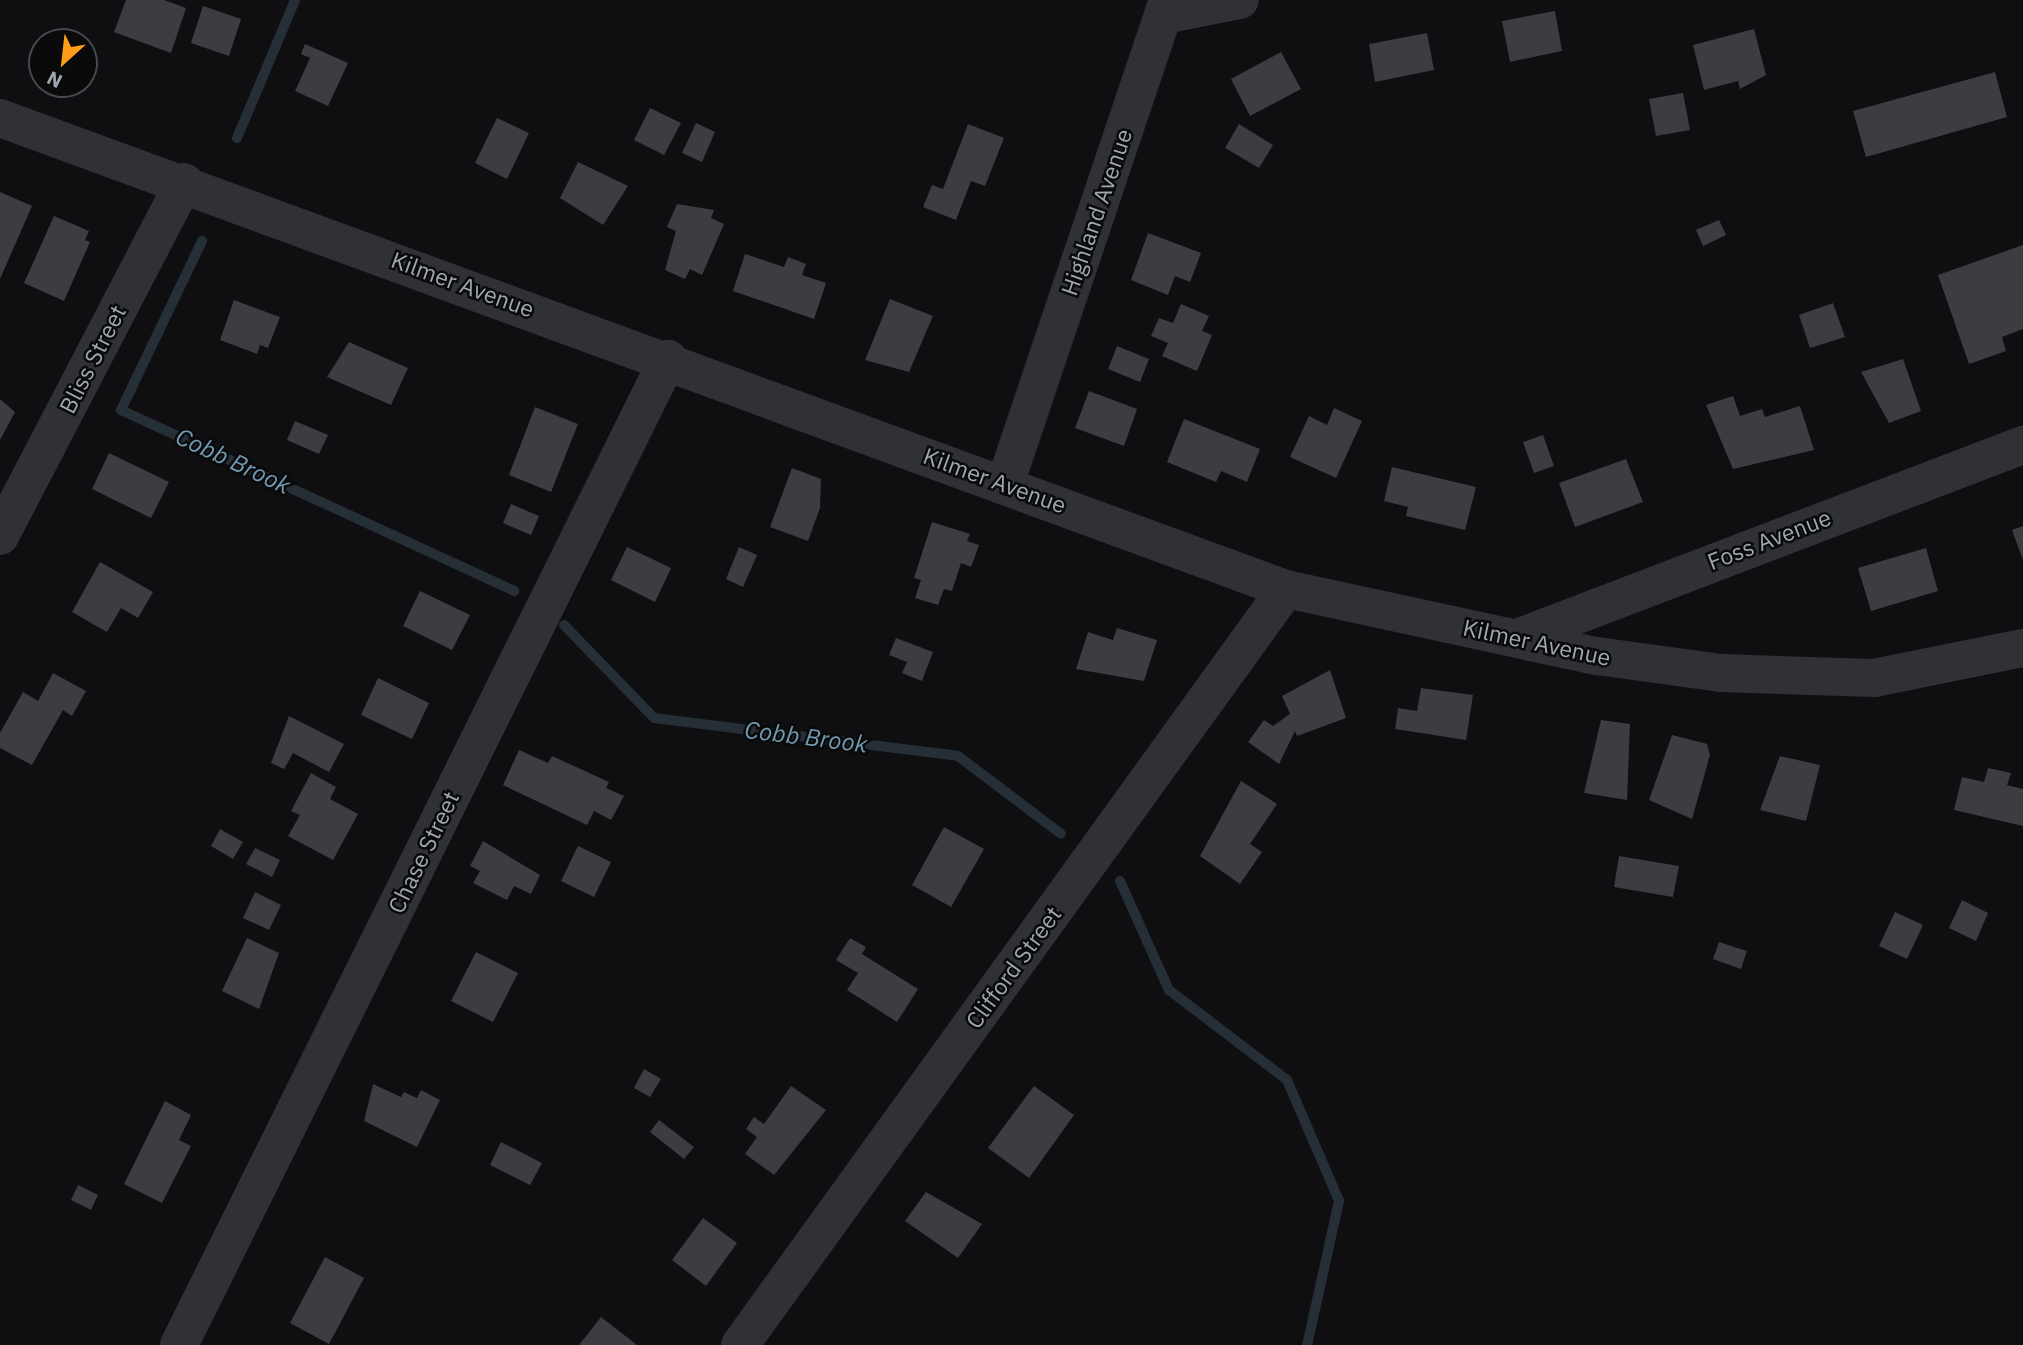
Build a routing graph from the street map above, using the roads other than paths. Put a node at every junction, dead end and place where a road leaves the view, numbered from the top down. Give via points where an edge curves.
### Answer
1 (1240, 0) edge
2 (1165, 8) edge
3 (0, 118) edge
4 (184, 182) junction
5 (668, 359) junction
6 (2023, 445) edge
7 (1005, 484) junction
8 (0, 536) edge
9 (1286, 589) junction
10 (1517, 638) junction
11 (2023, 648) edge
12 (179, 1345) edge
13 (740, 1345) edge

1 - 2 street, Highland Avenue
2 - 7 street, Highland Avenue
3 - 4 street, Kilmer Avenue
4 - 5 street, Kilmer Avenue
4 - 8 street, Bliss Street
5 - 7 street, Kilmer Avenue
5 - 12 street, Chase Street
6 - 10 street, Foss Avenue
7 - 9 street, Kilmer Avenue
9 - 10 street, Kilmer Avenue
9 - 13 street, Clifford Street
10 - 11 street, Kilmer Avenue via 1721,673 1874,678

